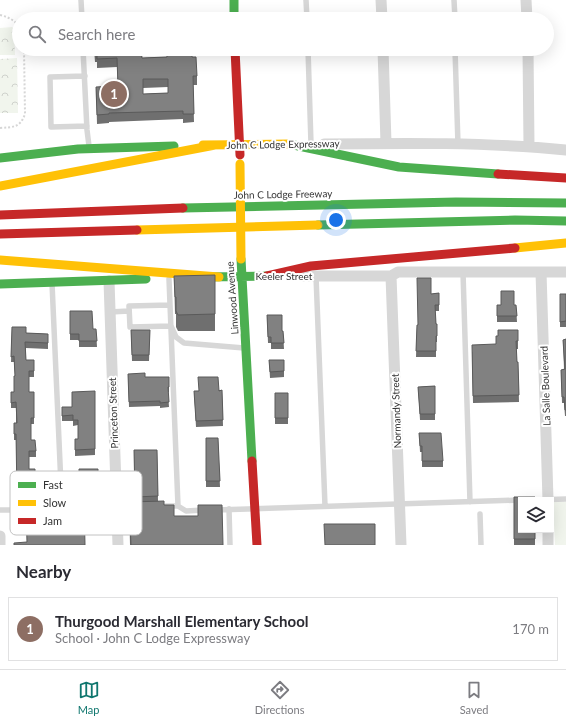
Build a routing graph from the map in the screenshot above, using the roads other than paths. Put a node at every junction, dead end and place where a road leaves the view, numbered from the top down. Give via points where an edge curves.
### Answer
1 (81, 0) edge
2 (234, 0) edge
3 (306, 0) edge
4 (381, 0) edge
5 (454, 0) edge
6 (526, 0) edge
7 (82, 12) edge
8 (234, 12) edge
9 (307, 12) edge
10 (382, 12) edge
11 (455, 12) edge
12 (527, 12) edge
13 (84, 56) edge
14 (235, 56) edge
15 (308, 56) edge
16 (383, 56) edge
17 (456, 56) edge
18 (528, 56) edge
19 (85, 76) junction
20 (87, 126) junction
21 (386, 143) junction
22 (289, 144) junction
23 (311, 144) junction
24 (215, 145) junction
25 (239, 145) junction
26 (458, 145) junction
27 (529, 146) junction
28 (89, 148) junction
29 (566, 150) edge
30 (0, 158) edge
31 (566, 178) edge
32 (0, 186) edge
33 (566, 203) edge
34 (0, 215) edge
35 (566, 221) edge
36 (0, 234) edge
37 (566, 243) edge
38 (0, 260) edge
39 (463, 272) junction
40 (541, 272) junction
41 (566, 272) edge
42 (241, 276) junction
43 (267, 276) junction
44 (316, 276) junction
45 (391, 276) junction
46 (219, 277) junction
47 (169, 279) junction
48 (109, 281) junction
49 (52, 282) junction
50 (0, 284) edge
51 (170, 305) junction
52 (129, 311) junction
53 (110, 312) junction
54 (171, 326) junction
55 (247, 348) junction
56 (60, 471) edge
57 (116, 471) edge
58 (548, 497) edge
59 (566, 499) edge
60 (518, 500) edge
61 (554, 500) edge
62 (470, 502) junction
63 (399, 504) junction
64 (162, 506) edge
65 (178, 506) junction
66 (325, 506) junction
67 (255, 508) junction
68 (229, 509) junction
69 (0, 510) edge
70 (10, 510) edge
71 (480, 514) dead end
72 (548, 533) edge
73 (118, 535) edge
74 (0, 536) edge
75 (0, 545) edge
76 (118, 545) edge
77 (230, 545) edge
78 (257, 545) edge
79 (401, 545) edge
80 (481, 545) edge
81 (548, 545) edge

1 - 7 lane
2 - 8 main road
3 - 9 lane
4 - 10 street
5 - 11 lane
6 - 12 street
13 - 19 lane
14 - 25 main road, Linwood Avenue
15 - 23 lane
16 - 21 street
17 - 26 lane
18 - 27 street
19 - 20 lane
19 - 20 lane via 50,77 51,127
20 - 28 lane
21 - 23 street, John C Lodge Expressway
21 - 26 street, John C Lodge Expressway
22 - 23 street, John C Lodge Expressway
22 - 25 main road, John C Lodge Expressway
22 - 31 main road via 399,167
24 - 25 main road, John C Lodge Expressway
24 - 28 main road, John C Lodge Expressway
24 - 32 main road
25 - 42 main road, Linwood Avenue, bridge
26 - 27 street, John C Lodge Expressway
27 - 29 street, John C Lodge Expressway
28 - 30 main road, John C Lodge Expressway
33 - 34 main road, John C Lodge Freeway via 203,206
35 - 36 main road via 414,222
37 - 43 main road via 311,266
38 - 46 main road
39 - 40 street, Keeler Street
39 - 45 street, Keeler Street via 398,272
39 - 62 lane
40 - 41 street, Keeler Street
40 - 58 street, La Salle Boulevard
42 - 43 main road, Keeler Street
42 - 46 main road, Keeler Street
42 - 55 main road, Linwood Avenue
43 - 44 street, Keeler Street
44 - 45 street, Keeler Street
44 - 66 lane
45 - 63 street, Normandy Street
46 - 47 main road, Keeler Street
47 - 48 main road, Keeler Street
47 - 51 lane
48 - 49 main road, Keeler Street
48 - 53 street, Princeton Street
49 - 50 main road, Keeler Street
49 - 56 lane
51 - 52 lane via 129,306
51 - 54 lane
52 - 53 lane
52 - 54 lane via 130,327
53 - 57 street, Princeton Street
54 - 55 lane via 176,336 184,343
54 - 65 lane
55 - 67 main road, Linwood Avenue
59 - 61 lane
60 - 62 lane
62 - 63 lane
63 - 66 lane
63 - 79 street, Normandy Street
64 - 65 lane
65 - 68 lane via 186,511
66 - 67 lane
67 - 68 lane
67 - 78 main road, Linwood Avenue
68 - 77 lane
69 - 70 lane
71 - 80 lane
72 - 81 street
73 - 76 street, Princeton Street
74 - 75 street

